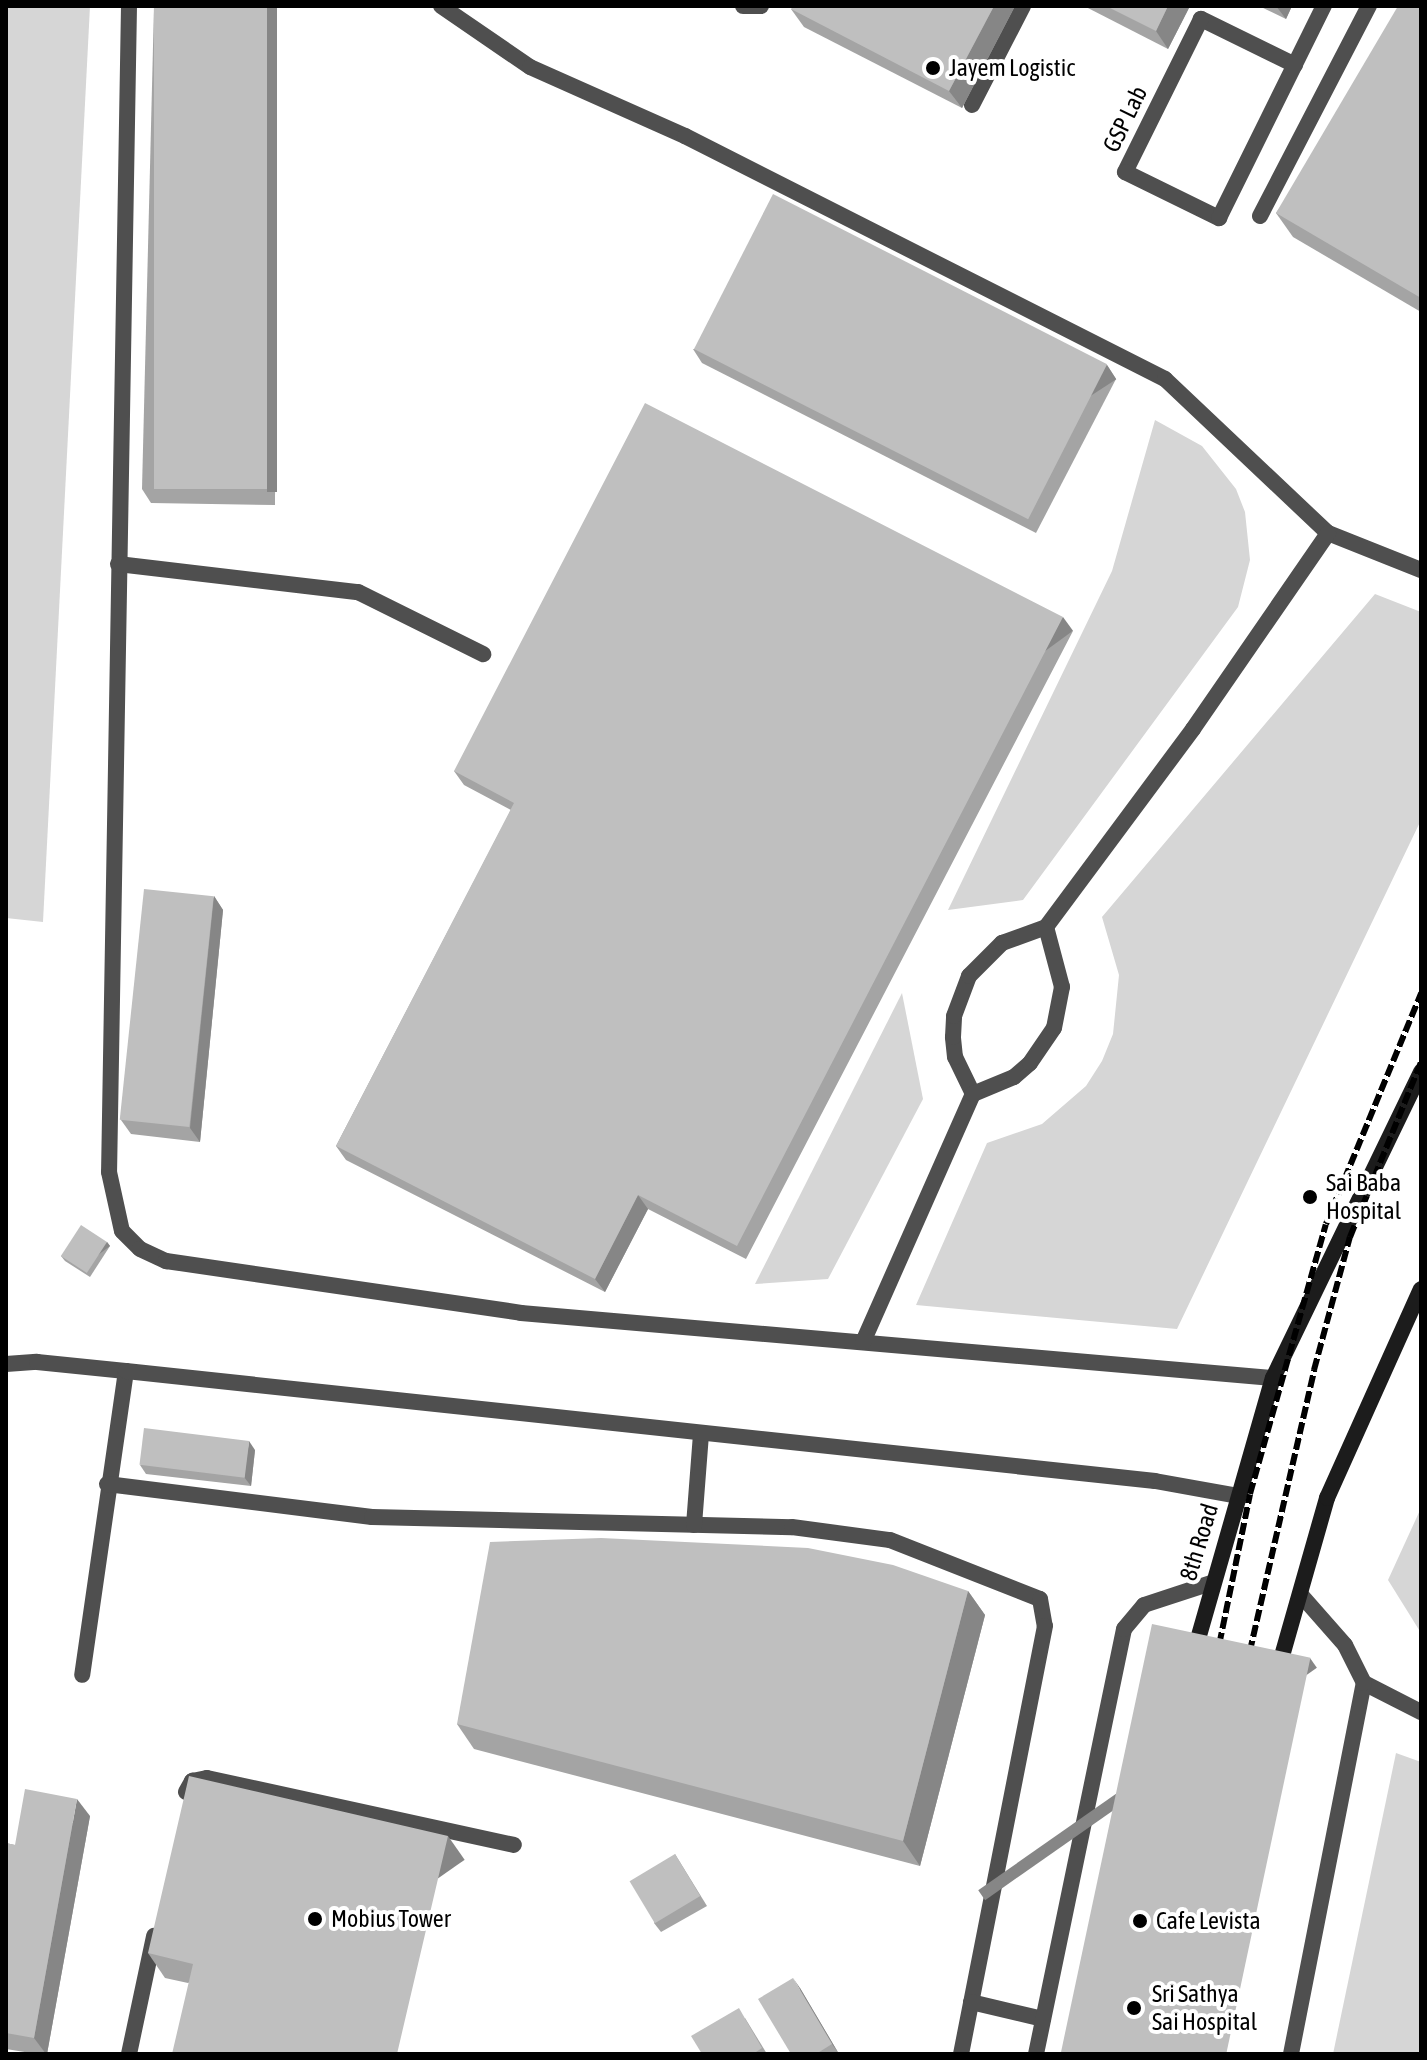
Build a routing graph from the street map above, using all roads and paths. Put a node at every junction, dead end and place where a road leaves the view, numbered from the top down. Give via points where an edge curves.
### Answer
1 (129, 6) edge
2 (441, 6) edge
3 (743, 6) edge
4 (761, 6) edge
5 (1023, 6) edge
6 (1324, 6) edge
7 (1369, 6) edge
8 (1295, 65) junction
9 (972, 105) dead end
10 (1260, 216) dead end
11 (1328, 533) junction
12 (118, 564) junction
13 (1421, 570) edge
14 (483, 654) dead end
15 (1046, 927) junction
16 (1421, 1072) edge
17 (973, 1094) junction
18 (1421, 1289) edge
19 (863, 1342) junction
20 (6, 1364) edge
21 (126, 1371) junction
22 (1273, 1378) junction
23 (701, 1435) junction
24 (107, 1484) junction
25 (1238, 1496) junction
26 (694, 1525) junction
27 (1211, 1583) junction
28 (1301, 1595) junction
29 (1191, 1665) edge
30 (82, 1675) dead end
31 (1364, 1683) junction
32 (1274, 1690) edge
33 (1421, 1712) edge
34 (183, 1804) edge
35 (514, 1845) dead end
36 (159, 1913) edge
37 (971, 2002) junction
38 (1043, 2019) junction
39 (129, 2054) edge
40 (961, 2054) edge
41 (1036, 2054) edge
42 (1291, 2054) edge

1 - 12 street
2 - 11 street via 530,67 685,136 1165,379
3 - 4 street
5 - 9 street
6 - 8 street, GSP Lab
7 - 10 street
8 - 8 street, GSP Lab via 1219,218 1125,172 1201,19
11 - 13 street
11 - 15 street via 1193,729
12 - 14 street via 358,592
12 - 19 street via 109,1172 122,1231 140,1249 166,1261 521,1313
15 - 17 street via 1062,976 1054,1028 1014,1077
15 - 17 street via 1002,943 969,976 959,997 955,1057
16 - 22 main road, 8th Road
17 - 19 street
18 - 28 main road via 1327,1498
19 - 22 street
20 - 21 street
21 - 23 street
21 - 24 street
22 - 25 main road, 8th Road
23 - 25 street via 1155,1481
23 - 26 street
24 - 26 street via 372,1517
24 - 30 street
25 - 27 main road, 8th Road
26 - 37 street via 792,1527 890,1540 1040,1599 1045,1626
27 - 29 main road, 8th Road
27 - 38 street via 1144,1605 1124,1629
28 - 31 street via 1345,1645
28 - 32 main road
31 - 33 street
31 - 42 street
34 - 35 street via 192,1781 207,1778
36 - 39 street
37 - 38 street
37 - 40 street
38 - 41 street

